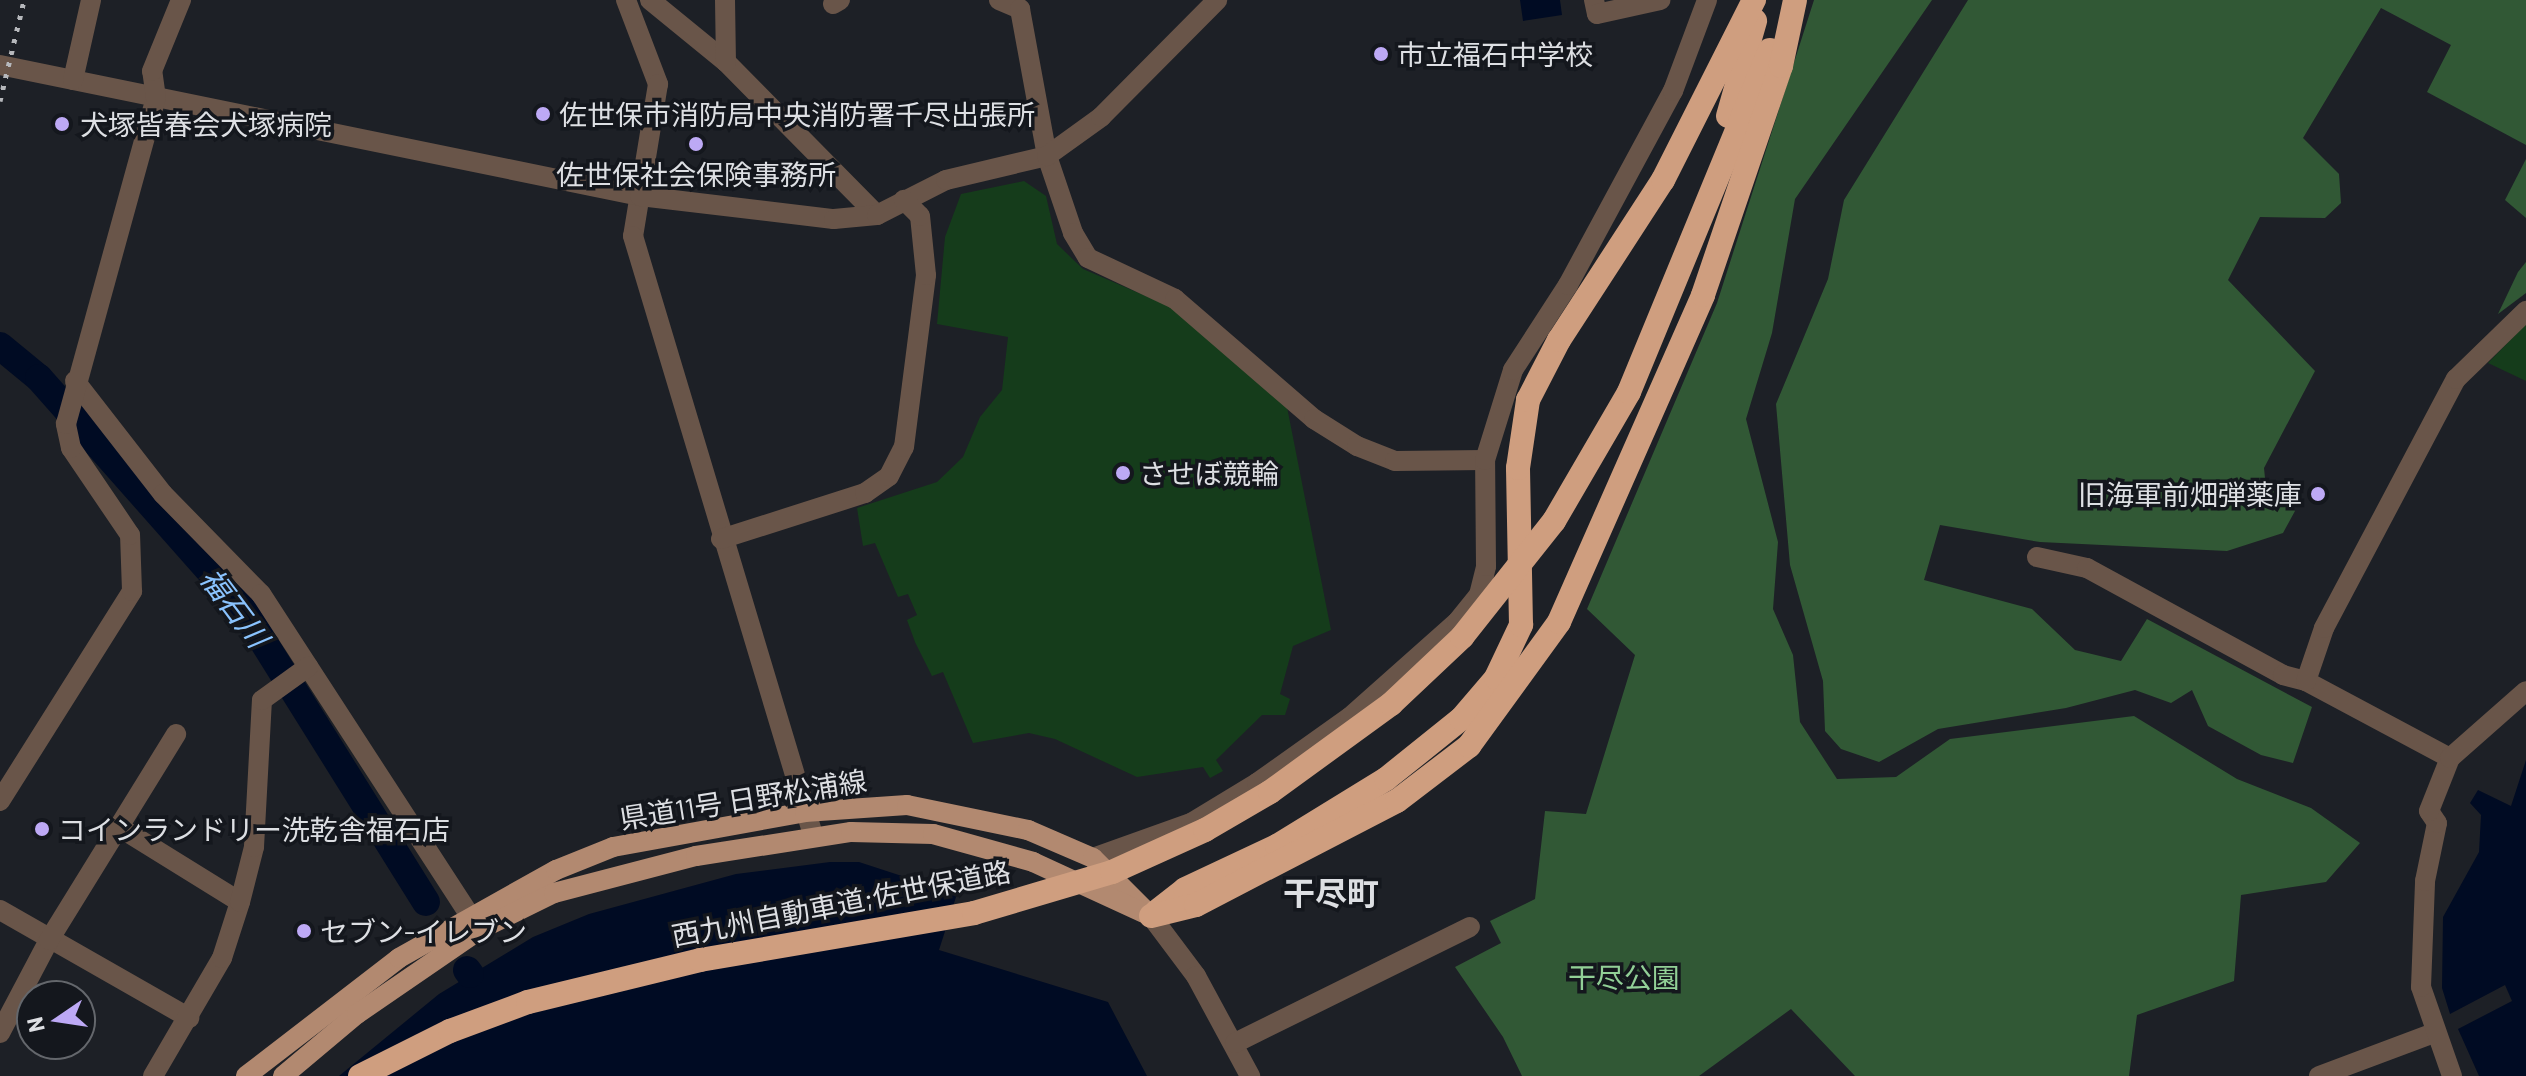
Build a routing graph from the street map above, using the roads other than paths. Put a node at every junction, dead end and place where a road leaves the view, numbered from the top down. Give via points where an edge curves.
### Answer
1 (91, 0) edge
2 (181, 0) edge
3 (626, 0) edge
4 (650, 0) edge
5 (725, 0) edge
6 (999, 0) edge
7 (1217, 0) edge
8 (1594, 0) edge
9 (1660, 0) edge
10 (1707, 0) edge
11 (1754, 0) edge
12 (1761, 0) edge
13 (1793, 0) edge
14 (726, 62) junction
15 (0, 65) edge
16 (73, 80) junction
17 (156, 98) junction
18 (1047, 156) junction
19 (640, 196) junction
20 (904, 200) junction
21 (877, 215) junction
22 (1700, 219) junction
23 (2526, 311) edge
24 (75, 381) junction
25 (1485, 460) junction
26 (721, 539) junction
27 (2037, 557) dead end
28 (304, 670) junction
29 (2306, 681) junction
30 (2526, 691) edge
31 (176, 734) dead end
32 (2450, 758) junction
33 (0, 801) edge
34 (805, 812) junction
35 (119, 827) junction
36 (813, 835) junction
37 (1093, 858) junction
38 (240, 902) junction
39 (0, 910) edge
40 (1151, 916) junction
41 (472, 923) junction
42 (1470, 927) dead end
43 (49, 940) junction
44 (189, 1018) junction
45 (0, 1033) edge
46 (2434, 1033) junction
47 (1235, 1043) junction
48 (153, 1076) edge
49 (246, 1076) edge
50 (283, 1076) edge
51 (360, 1076) edge
52 (1250, 1076) edge
53 (2319, 1076) edge
54 (2452, 1076) edge

1 - 16 street
2 - 17 street via 152,71
3 - 19 street via 658,84
4 - 14 street
5 - 14 street
6 - 18 street via 1020,9
7 - 18 street via 1101,117
8 - 9 street via 1597,14
10 - 25 street via 1673,91 1568,285 1513,370
11 - 40 highway via 1663,180 1559,340 1528,400 1518,468 1521,625 1496,678 1452,727 1386,779 1277,846 1185,889
12 - 22 highway, 西九州自動車道;佐世保道路
13 - 22 highway, 西九州自動車道;佐世保道路
13 - 40 highway via 1781,66 1703,295 1551,633 1469,746 1397,801 1196,905
14 - 21 street
15 - 16 street
16 - 17 street
17 - 19 street
17 - 24 street
18 - 20 street via 946,180
18 - 25 street via 1073,233 1088,258 1175,299 1314,419 1357,446 1395,461
19 - 21 street via 834,219
19 - 26 street via 633,236
20 - 21 street
20 - 26 street via 920,216 926,275 907,432 889,476 865,493
22 - 51 highway, 西九州自動車道;佐世保道路, bridge via 1629,392 1554,521 1462,637 1391,704 1270,792 1205,830 1112,872 974,913 700,960 528,1002 450,1031
23 - 29 street via 2456,379 2324,628
24 - 28 street via 163,494 261,594
24 - 33 street via 66,424 71,448 130,535 132,591
25 - 37 street via 1486,566 1479,595 1457,622 1350,717 1257,783 1191,823
26 - 34 street
27 - 29 street via 2087,568 2283,675
28 - 38 street via 262,700 254,847
28 - 41 street
29 - 32 street
30 - 32 street
31 - 35 street
32 - 46 street via 2429,811 2437,823 2421,922 2421,987
34 - 36 street
34 - 37 main road, 県道11号 日野松浦線 via 865,804 949,810 1028,830
34 - 41 main road, 県道11号 日野松浦線 via 613,847
35 - 38 street
35 - 43 street
36 - 40 main road, 県道11号 日野松浦線 via 891,829 979,845 1033,862
36 - 41 main road, 県道11号 日野松浦線 via 606,877
37 - 40 main road, 県道11号 日野松浦線
38 - 44 street via 222,958
39 - 43 street
40 - 47 street via 1196,976
41 - 49 main road, 県道11号 日野松浦線 via 399,958
41 - 50 main road, 県道11号 日野松浦線
42 - 47 street
43 - 44 street
43 - 45 street
44 - 48 street
46 - 53 street
46 - 54 street
47 - 52 street

